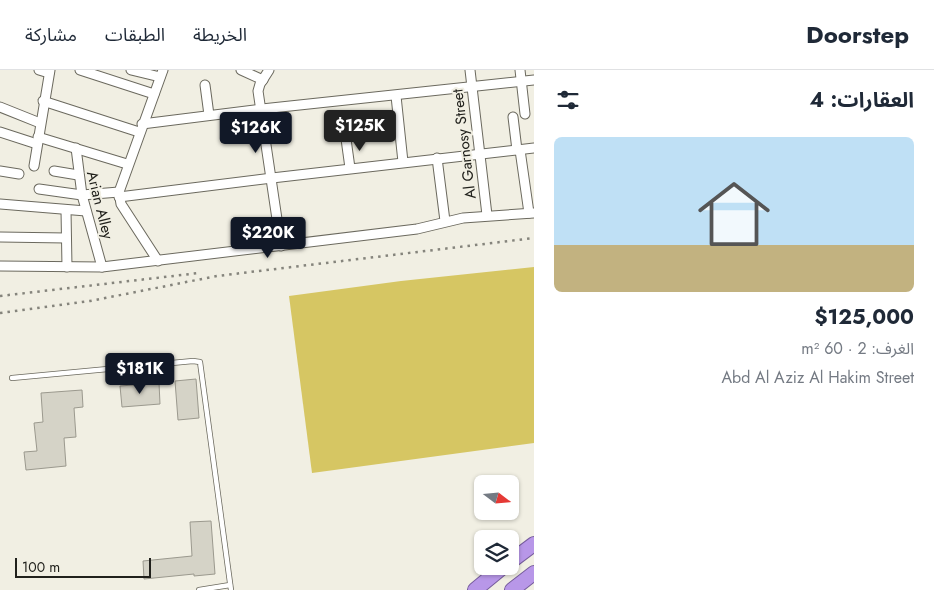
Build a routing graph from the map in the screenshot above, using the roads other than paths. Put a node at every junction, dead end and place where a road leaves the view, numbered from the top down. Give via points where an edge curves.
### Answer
1 (38, 70) edge
2 (80, 70) edge
3 (131, 70) edge
4 (241, 70) edge
5 (270, 70) edge
6 (470, 70) edge
7 (520, 70) edge
8 (49, 72) edge
9 (161, 74) edge
10 (263, 80) junction
11 (534, 80) edge
12 (521, 82) junction
13 (205, 85) dead end
14 (472, 87) junction
15 (154, 94) junction
16 (396, 96) junction
17 (43, 101) junction
18 (0, 107) edge
19 (262, 109) junction
20 (525, 114) dead end
21 (209, 116) junction
22 (513, 117) dead end
23 (40, 123) junction
24 (141, 128) junction
25 (0, 132) edge
26 (346, 139) dead end
27 (37, 140) junction
28 (76, 148) junction
29 (534, 148) edge
30 (518, 150) junction
31 (480, 154) junction
32 (437, 158) junction
33 (403, 162) junction
34 (128, 164) junction
35 (34, 166) dead end
36 (350, 168) junction
37 (0, 171) edge
38 (54, 171) dead end
39 (19, 174) dead end
40 (78, 175) junction
41 (272, 178) junction
42 (39, 189) dead end
43 (119, 194) junction
44 (82, 195) junction
45 (0, 204) edge
46 (66, 210) junction
47 (86, 211) junction
48 (532, 213) edge
49 (487, 215) junction
50 (445, 221) junction
51 (0, 237) edge
52 (66, 238) junction
53 (281, 246) junction
54 (158, 261) junction
55 (0, 266) edge
56 (67, 267) junction
57 (102, 267) junction
58 (12, 378) dead end
59 (534, 544) edge
60 (519, 555) edge
61 (534, 573) edge
62 (493, 575) edge
63 (230, 588) edge
64 (199, 590) edge
65 (475, 590) edge
66 (512, 590) edge

1 - 8 street
2 - 15 street
3 - 9 street
4 - 10 street
5 - 10 street
6 - 14 street, Al Garnosy Street
7 - 12 street
8 - 17 street
9 - 15 street
10 - 19 street via 258,91
11 - 12 street
12 - 14 street
12 - 20 street
13 - 21 street
14 - 16 street
14 - 31 street, Al Garnosy Street
15 - 24 street
16 - 19 street
16 - 33 street
17 - 23 street
17 - 24 street
18 - 23 street
19 - 21 street
19 - 41 street
21 - 24 street
22 - 30 street
23 - 27 street
24 - 34 street
25 - 27 street
26 - 36 street
27 - 28 street
27 - 35 street
28 - 34 street
28 - 40 street, Arian Alley
29 - 30 street
30 - 31 street
30 - 48 street
31 - 32 street
31 - 49 street, Al Garnosy Street
32 - 33 street
32 - 50 street
33 - 36 street
34 - 43 street
36 - 41 street
37 - 39 street
38 - 40 street
40 - 44 street, Arian Alley
41 - 43 street
41 - 53 street
42 - 44 street
43 - 44 street
43 - 54 street
44 - 47 street, Arian Alley
45 - 46 street
46 - 47 street
46 - 52 street
47 - 57 street, Arian Alley
48 - 49 street
49 - 50 street
50 - 53 street via 417,229
51 - 52 street
52 - 56 street
53 - 54 street
54 - 57 street
55 - 56 street
56 - 57 street
58 - 63 lane via 200,362
59 - 60 highway
61 - 66 highway
62 - 65 highway
63 - 64 lane

